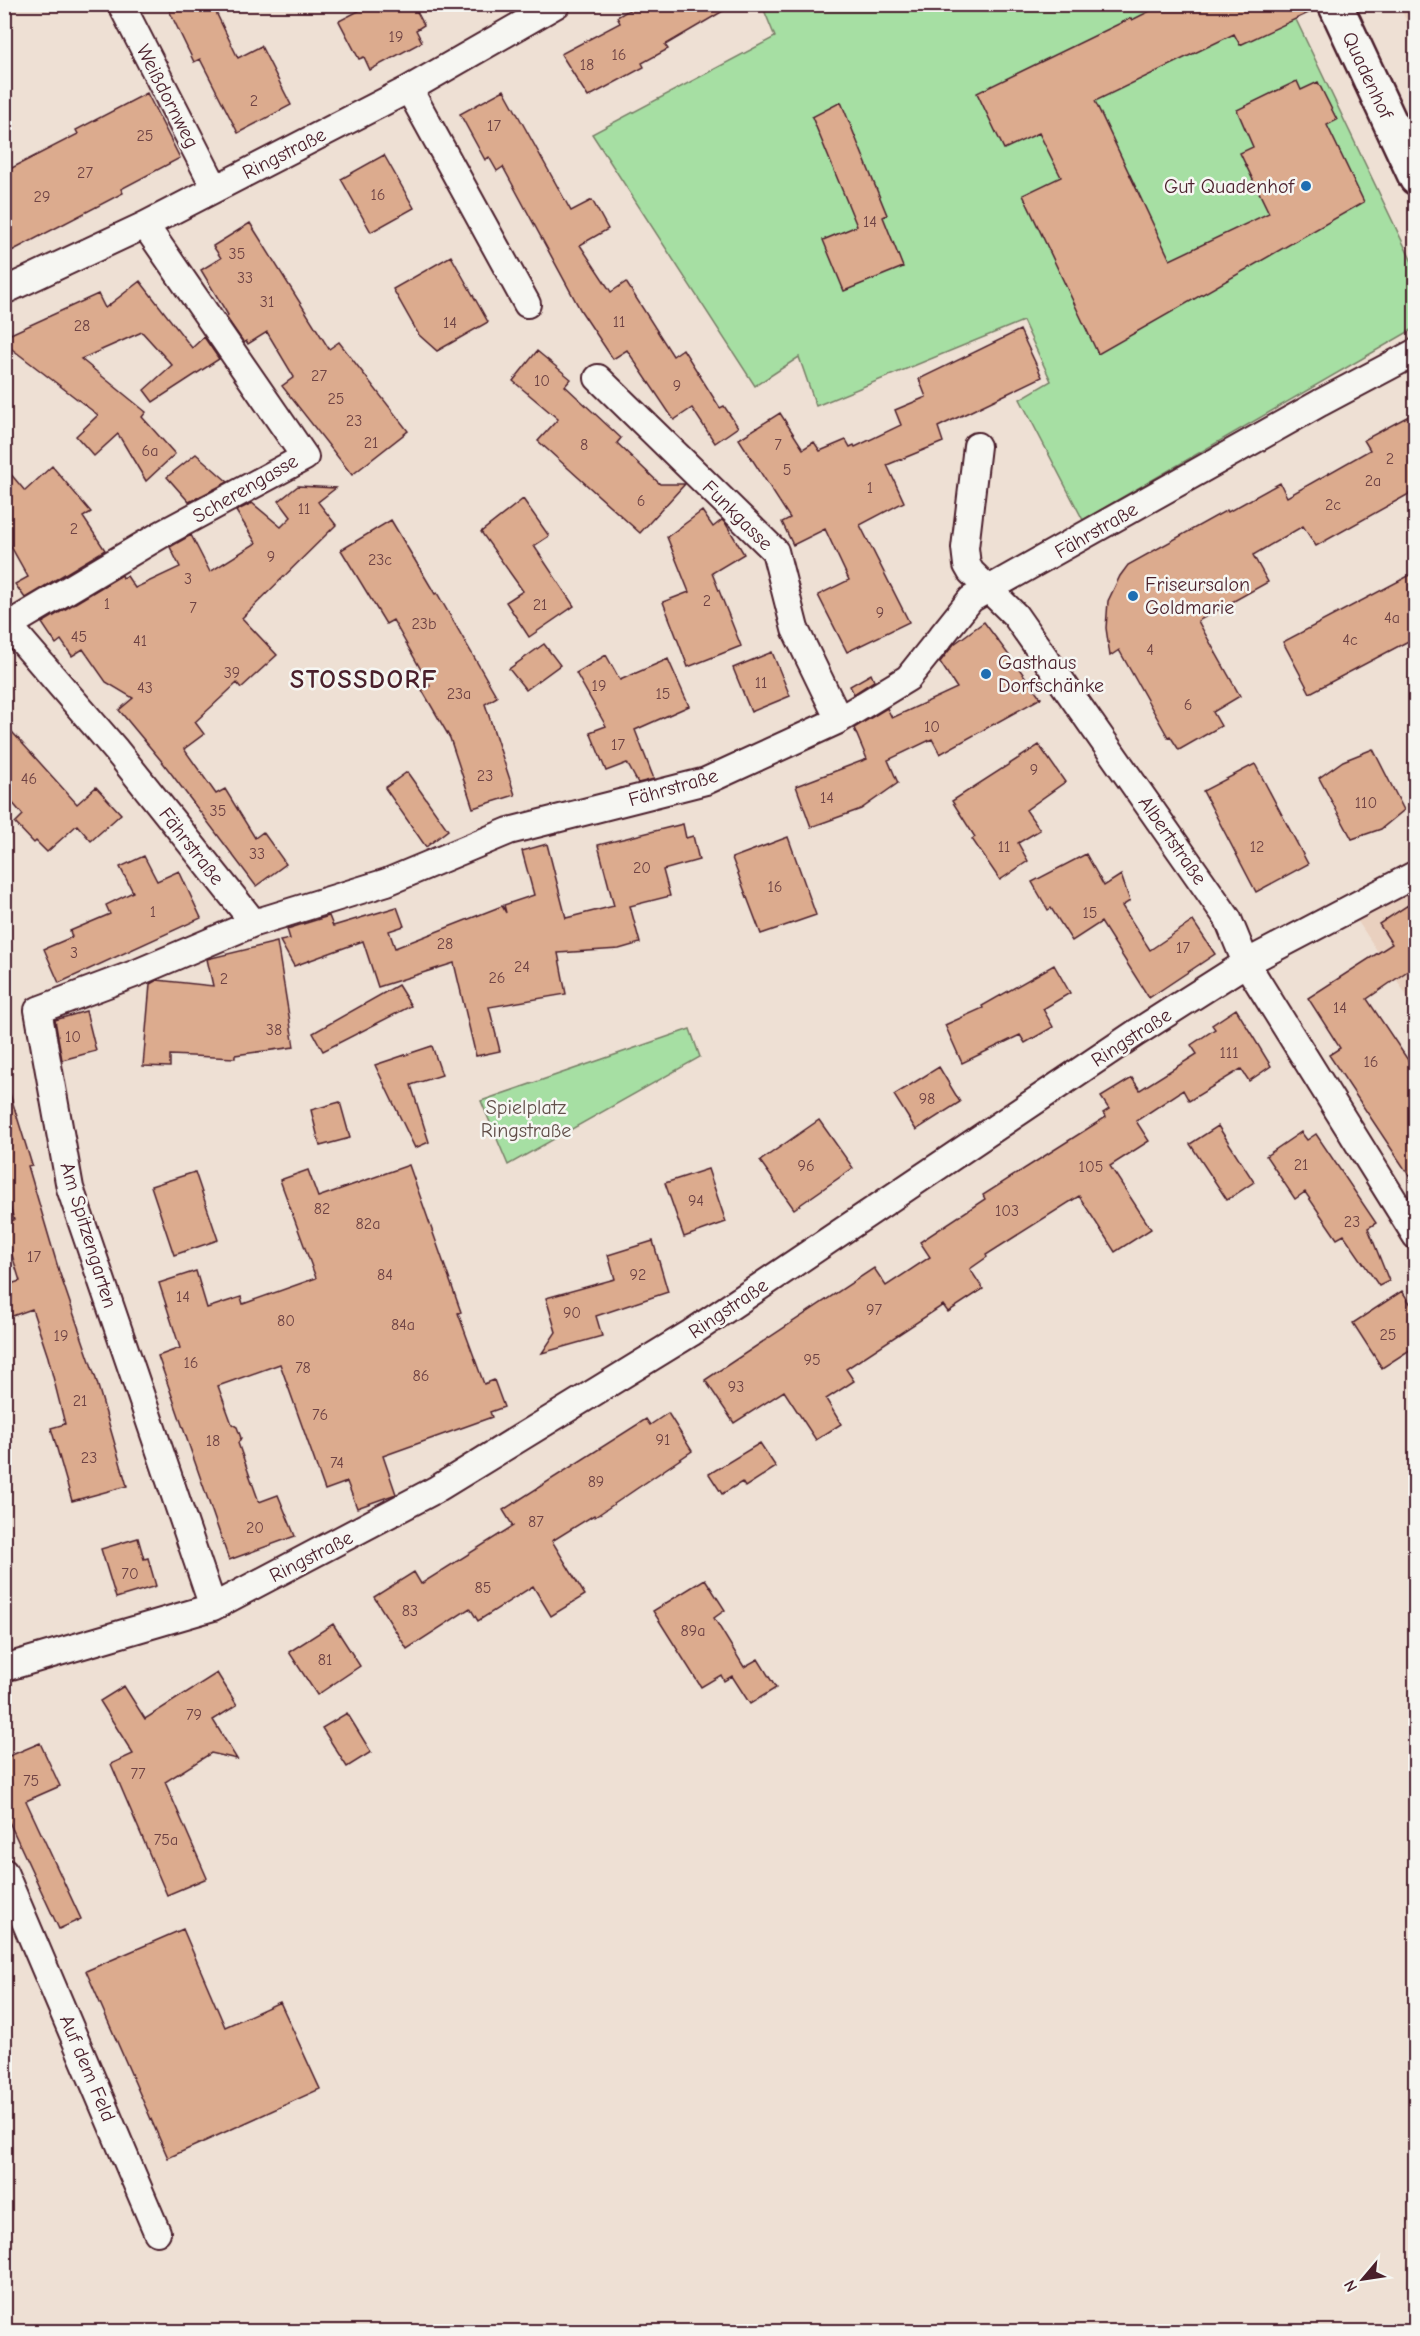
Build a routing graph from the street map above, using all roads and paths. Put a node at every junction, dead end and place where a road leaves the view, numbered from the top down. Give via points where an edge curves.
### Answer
1 (121, 4) edge
2 (557, 4) edge
3 (1335, 4) edge
4 (530, 11) edge
5 (409, 89) junction
6 (1416, 178) edge
7 (215, 188) junction
8 (145, 225) junction
9 (4, 291) edge
10 (527, 304) dead end
11 (1416, 352) edge
12 (598, 378) dead end
13 (977, 446) dead end
14 (988, 589) junction
15 (7, 622) edge
16 (839, 720) junction
17 (1416, 874) edge
18 (254, 923) junction
19 (1246, 963) junction
20 (1416, 1236) edge
21 (213, 1607) junction
22 (4, 1668) edge
23 (4, 1872) edge
24 (12, 1909) edge
25 (157, 2232) dead end

1 - 7 street, Weißdornweg
2 - 4 street, Ringstraße
3 - 6 main road, Quadenhof
4 - 5 street, Ringstraße
5 - 7 street, Ringstraße
5 - 10 street
7 - 8 street, Ringstraße
8 - 9 street, Ringstraße
8 - 15 street, Scherengasse via 305,457
11 - 14 street, Fährstraße
12 - 16 street, Funkgasse via 775,550 795,629
13 - 14 street, Albertstraße via 965,548 967,565
14 - 16 street, Fährstraße via 971,600 908,678
14 - 19 street, Albertstraße via 1015,615 1228,919
15 - 18 street, Fährstraße via 116,750
16 - 18 street, Fährstraße via 706,781 509,831 387,882
17 - 19 street, Ringstraße
18 - 21 street, Am Spitzengarten via 38,1010 70,1188
19 - 20 street, Albertstraße
19 - 21 street, Ringstraße via 691,1333 435,1490
21 - 22 street, Ringstraße
23 - 24 street, Auf dem Feld
24 - 25 street, Auf dem Feld

